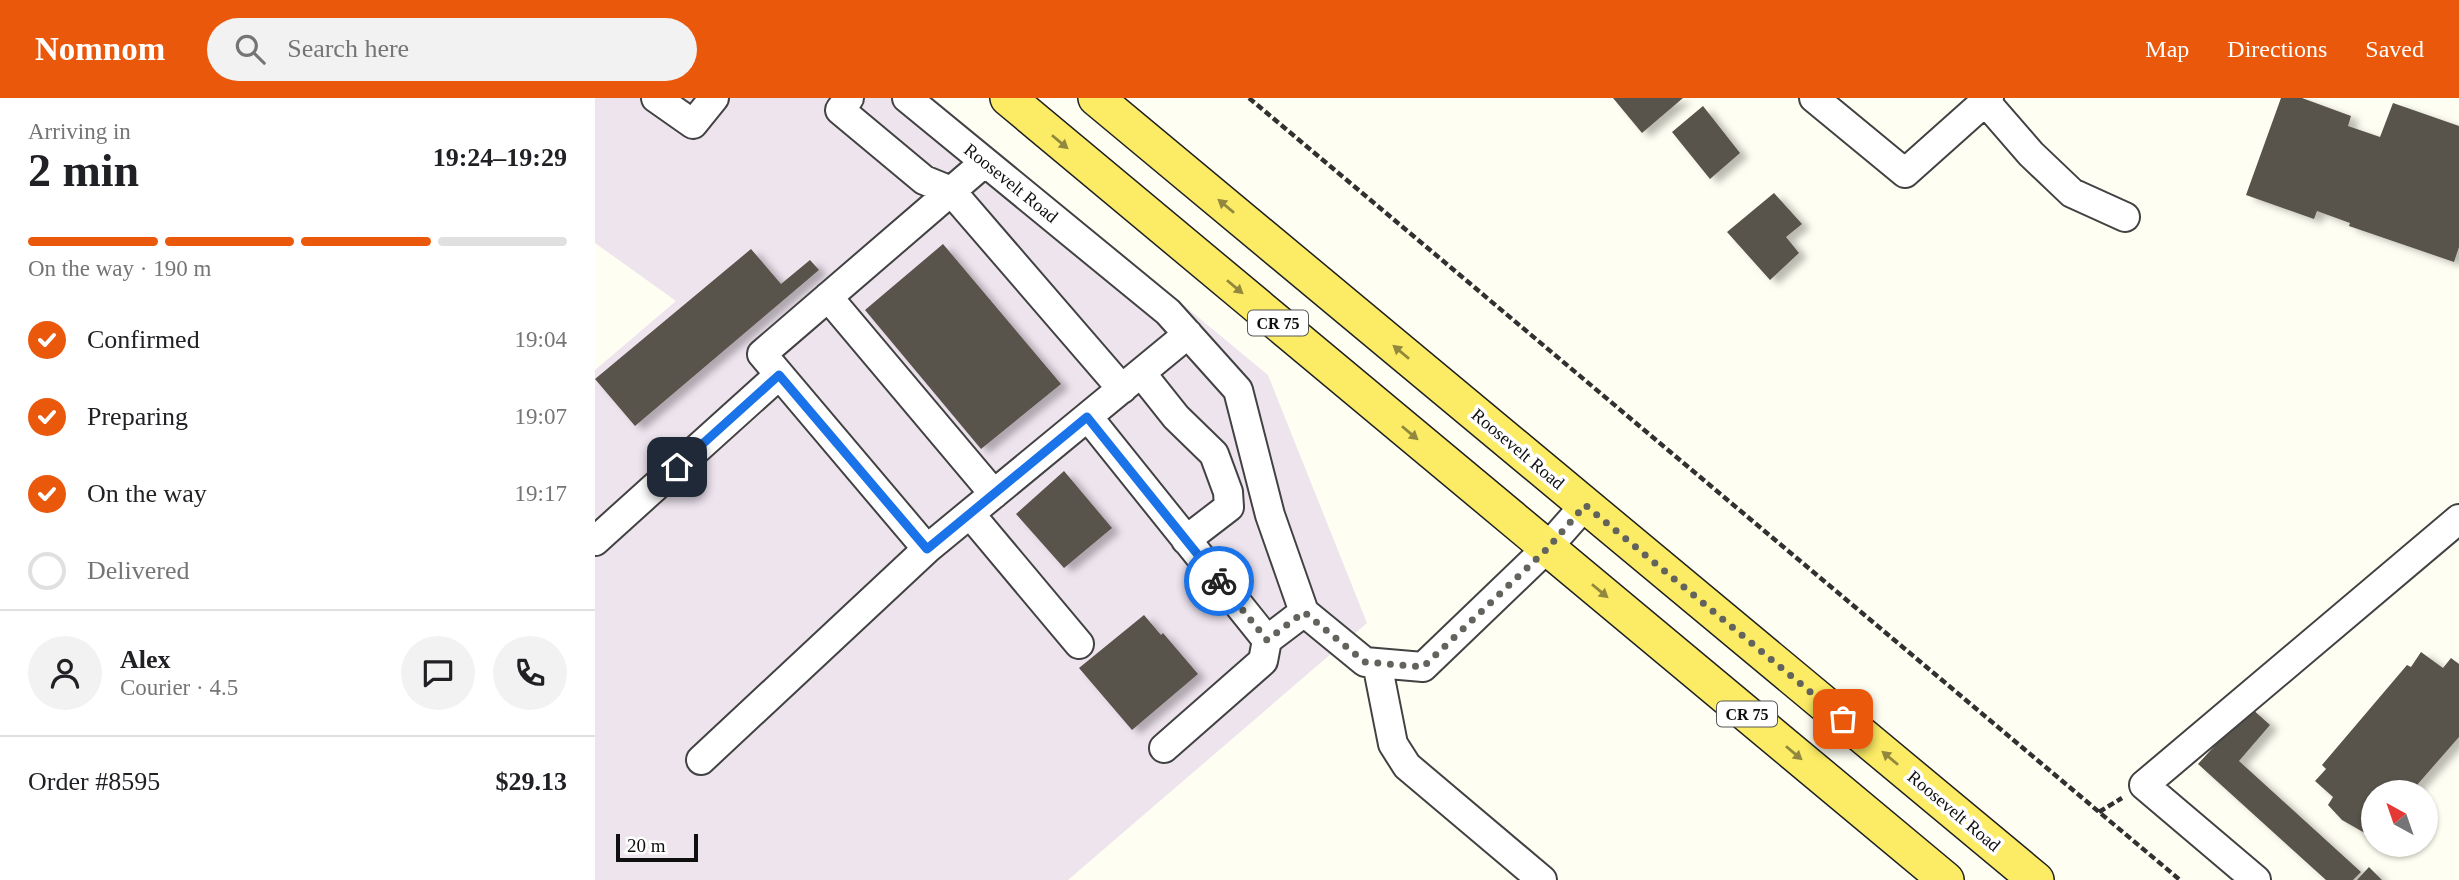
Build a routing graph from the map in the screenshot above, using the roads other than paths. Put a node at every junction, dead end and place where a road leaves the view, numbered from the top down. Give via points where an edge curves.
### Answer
1 (656, 98) edge
2 (715, 98) edge
3 (849, 98) edge
4 (907, 98) edge
5 (1008, 98) edge
6 (1096, 98) edge
7 (1814, 98) edge
8 (1987, 100) edge
9 (985, 162) junction
10 (951, 191) junction
11 (2125, 217) dead end
12 (828, 297) junction
13 (1188, 334) junction
14 (779, 375) junction
15 (1131, 381) junction
16 (1087, 417) junction
17 (994, 494) junction
18 (1585, 505) junction
19 (970, 514) junction
20 (2459, 519) edge
21 (1187, 540) junction
22 (595, 541) edge
23 (1548, 548) junction
24 (927, 549) junction
25 (1304, 612) junction
26 (1267, 640) junction
27 (1079, 643) dead end
28 (1377, 663) junction
29 (1164, 748) dead end
30 (701, 760) dead end
31 (1535, 878) edge
32 (1946, 880) edge
33 (2036, 880) edge
34 (2256, 880) edge

1 - 2 street via 693,124
3 - 10 street via 840,110 924,180
4 - 9 street, Roosevelt Road
5 -> 23 main road, CR 75
18 -> 6 main road, Roosevelt Road
7 - 8 street via 1905,173
8 - 11 street via 2031,154 2073,193
9 - 10 street
9 - 13 street, Roosevelt Road via 1168,312
10 - 12 street
10 - 15 street
12 - 14 street via 762,354
12 - 17 street
13 - 15 street
13 - 25 street, Roosevelt Road via 1238,390 1270,515
14 - 22 street
14 - 24 street
15 - 16 street
15 - 21 street via 1213,454 1228,492 1229,507
16 - 17 street
16 - 21 street
17 - 19 street
18 - 23 street
33 -> 18 main road, Roosevelt Road
19 - 24 street
19 - 27 street
20 - 34 street via 2144,785
21 - 26 street
23 - 28 street via 1423,667
23 -> 32 main road, CR 75
24 - 30 street
25 - 26 street
25 - 28 street via 1365,662
26 - 29 street via 1263,661
28 - 31 street via 1393,744 1407,766

